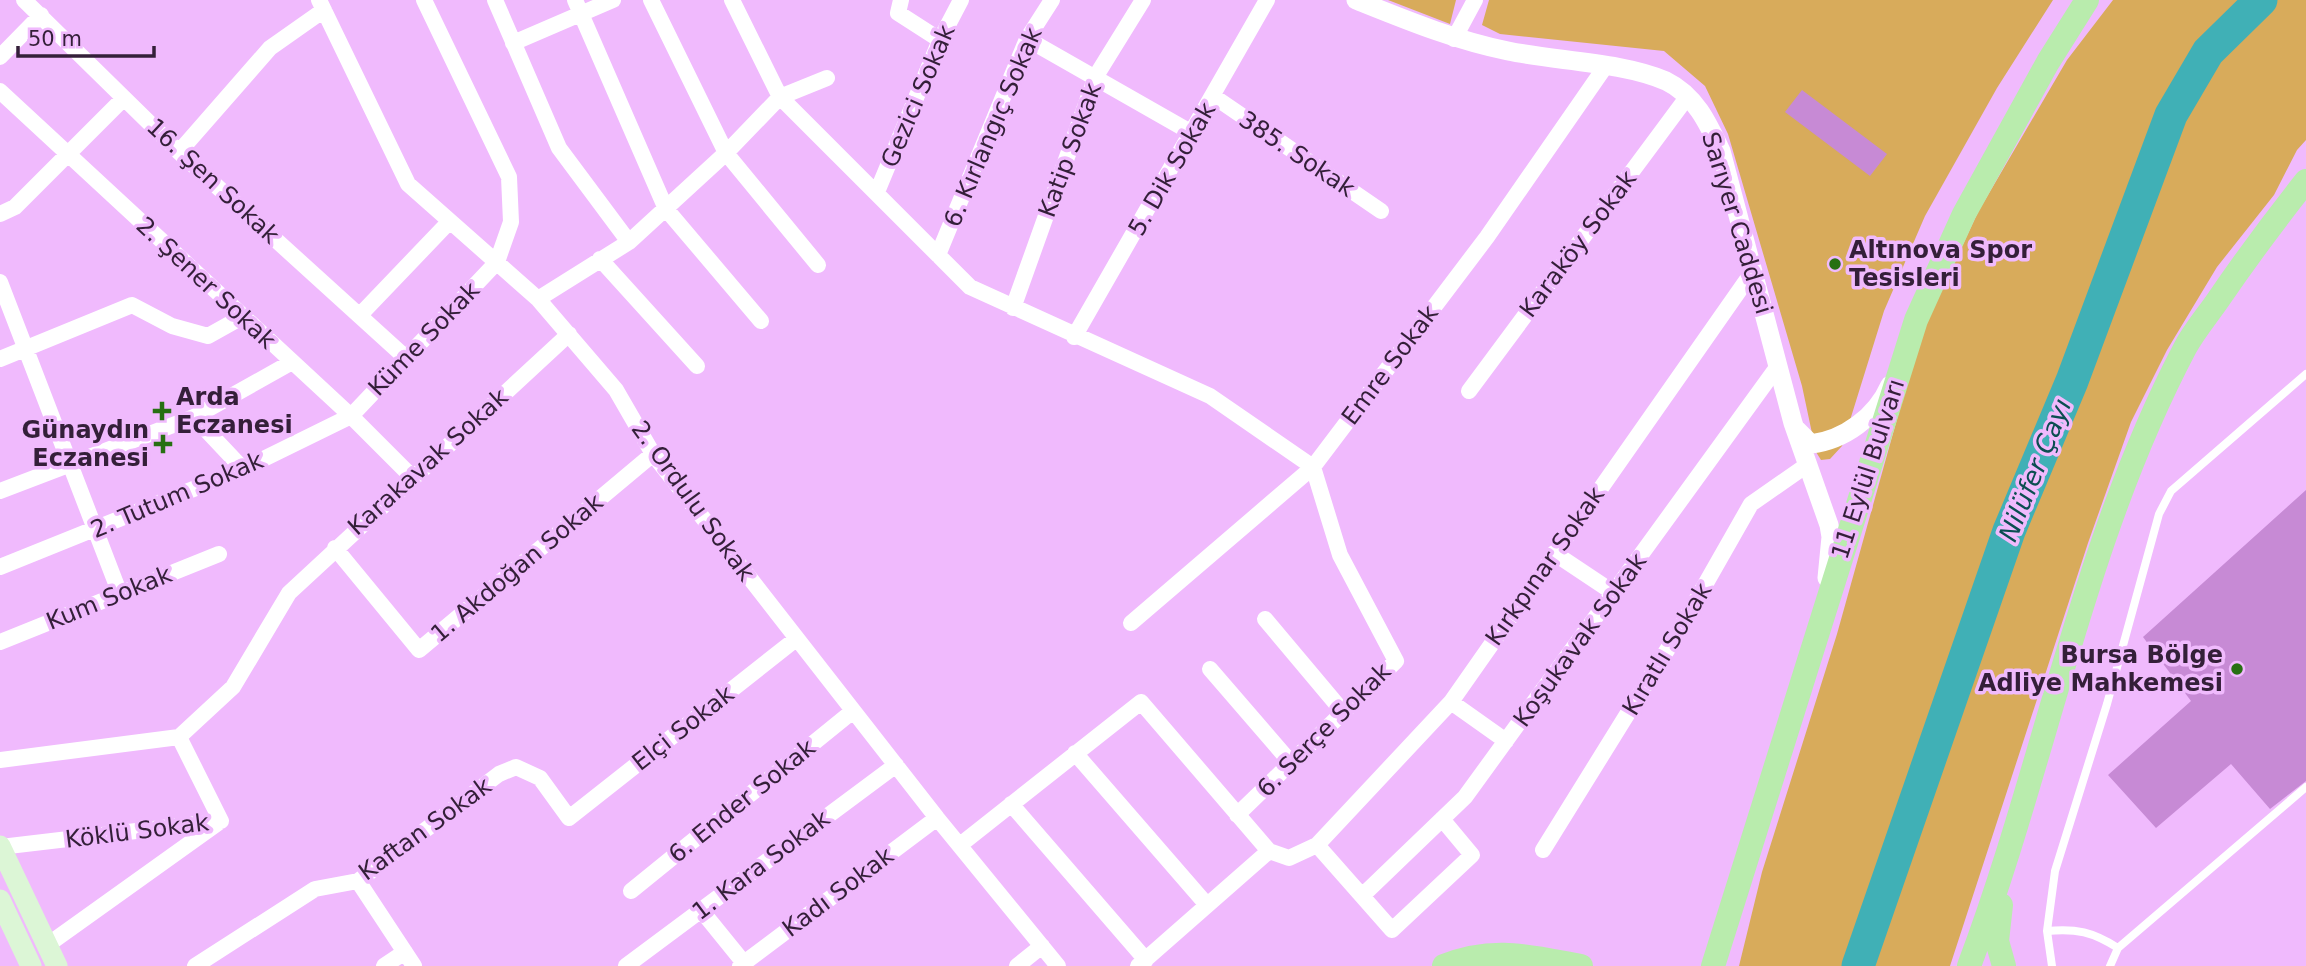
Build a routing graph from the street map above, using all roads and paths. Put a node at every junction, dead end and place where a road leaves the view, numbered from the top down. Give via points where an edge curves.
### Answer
1 (24, 0) edge
2 (424, 0) edge
3 (495, 0) edge
4 (613, 0) edge
5 (651, 0) edge
6 (732, 0) edge
7 (901, 0) edge
8 (961, 0) edge
9 (1052, 0) edge
10 (1143, 0) edge
11 (1267, 0) edge
12 (1356, 0) edge
13 (1475, 0) edge
14 (2087, 0) edge
15 (322, 5) edge
16 (578, 7) edge
17 (41, 15) junction
18 (1027, 39) junction
19 (1454, 39) junction
20 (940, 40) junction
21 (513, 43) junction
22 (0, 57) edge
23 (1605, 67) junction
24 (1096, 76) junction
25 (827, 78) dead end
26 (0, 91) edge
27 (1213, 96) junction
28 (1688, 96) junction
29 (124, 97) junction
30 (780, 97) junction
31 (1192, 133) junction
32 (179, 152) junction
33 (726, 153) junction
34 (68, 156) junction
35 (2306, 181) edge
36 (877, 192) junction
37 (666, 209) junction
38 (1381, 211) dead end
39 (0, 214) edge
40 (449, 222) junction
41 (629, 242) junction
42 (938, 255) junction
43 (600, 259) junction
44 (497, 262) junction
45 (818, 265) dead end
46 (1753, 271) junction
47 (0, 282) edge
48 (538, 299) junction
49 (1013, 308) junction
50 (360, 316) junction
51 (242, 317) junction
52 (761, 321) dead end
53 (1914, 326) junction
54 (569, 334) junction
55 (1074, 337) junction
56 (25, 349) junction
57 (406, 358) junction
58 (0, 359) edge
59 (292, 362) junction
60 (697, 366) dead end
61 (1779, 366) junction
62 (2306, 374) edge
63 (1469, 391) dead end
64 (351, 416) junction
65 (194, 417) junction
66 (1793, 423) junction
67 (653, 454) junction
68 (1807, 465) junction
69 (71, 466) junction
70 (1313, 467) junction
71 (243, 469) junction
72 (411, 476) junction
73 (0, 491) edge
74 (96, 530) junction
75 (335, 548) junction
76 (1554, 553) junction
77 (219, 554) dead end
78 (0, 567) edge
79 (1614, 593) junction
80 (120, 594) junction
81 (1823, 611) junction
82 (1265, 619) dead end
83 (1131, 623) dead end
84 (796, 639) junction
85 (0, 642) edge
86 (1210, 669) dead end
87 (1451, 702) junction
88 (853, 711) junction
89 (1344, 713) junction
90 (179, 737) junction
91 (1506, 741) junction
92 (1075, 753) junction
93 (0, 760) edge
94 (1292, 764) junction
95 (896, 765) junction
96 (2306, 787) edge
97 (1011, 804) junction
98 (1237, 815) junction
99 (569, 818) joint
100 (937, 818) junction
101 (1442, 819) junction
102 (221, 821) junction
103 (960, 845) junction
104 (1317, 845) junction
105 (0, 846) edge
106 (1544, 850) dead end
107 (1269, 851) junction
108 (2006, 864) junction
109 (358, 881) junction
110 (631, 891) dead end
111 (1362, 896) junction
112 (0, 900) edge
113 (1207, 905) junction
114 (701, 910) junction
115 (2047, 930) junction
116 (47, 946) junction
117 (1042, 946) junction
118 (2118, 948) junction
119 (409, 959) edge
120 (1142, 963) edge
121 (742, 964) edge
122 (31, 966) edge
123 (57, 966) edge
124 (195, 966) edge
125 (384, 966) edge
126 (626, 966) edge
127 (1017, 966) edge
128 (1058, 966) edge
129 (1444, 966) edge
130 (1581, 966) edge
131 (1713, 966) edge
132 (1969, 966) edge
133 (2004, 966) edge
134 (2052, 966) edge
135 (2110, 966) edge

1 - 17 street, 16. Şen Sokak
2 - 44 street via 509,177 511,222
3 - 21 street
4 - 16 street
5 - 33 street
6 - 30 street
7 - 20 street via 898,13
8 - 20 street, Gezici Sokak
9 - 18 street, 6. Kırlangıç Sokak
10 - 24 street, Katip Sokak
11 - 27 street, 5. Dik Sokak
12 - 19 street, Sarıyer Caddesi
13 - 19 street
14 - 53 main road, 11 Eylül Bulvarı via 1964,214
15 - 32 street via 270,48
15 - 40 street, 2. Ordulu Sokak via 408,184
16 - 21 street
16 - 37 street
17 - 22 street
17 - 29 street, 16. Şen Sokak
18 - 24 street
18 - 42 street, 6. Kırlangıç Sokak
19 - 23 street, Sarıyer Caddesi
20 - 36 street, Gezici Sokak
21 - 41 street via 559,148
23 - 28 street, Sarıyer Caddesi via 1666,81
23 - 70 street, Emre Sokak via 1487,237
24 - 31 street
24 - 49 street, Katip Sokak
25 - 30 street
26 - 34 street, 2. Şener Sokak
27 - 31 street, 5. Dik Sokak
27 - 38 street, 385. Sokak
28 - 46 street, Sarıyer Caddesi via 1708,123 1720,151
28 - 63 street, Karaköy Sokak
29 - 32 street, 16. Şen Sokak
29 - 34 street
30 - 33 street
30 - 36 street
31 - 55 street, 5. Dik Sokak
32 - 50 street, 16. Şen Sokak
33 - 37 street
33 - 45 street
34 - 39 street via 15,208
34 - 51 street, 2. Şener Sokak
35 - 108 main road via 2186,346 2128,469 2081,602
36 - 42 street
37 - 41 street
37 - 52 street
40 - 44 street, 2. Ordulu Sokak
40 - 50 street
41 - 43 street
42 - 49 street via 970,287
43 - 48 street
43 - 60 street
44 - 48 street, 2. Ordulu Sokak
44 - 57 street, Küme Sokak
46 - 61 street, Sarıyer Caddesi
46 - 76 street, Kırkpınar Sokak
47 - 56 street
48 - 54 street, 2. Ordulu Sokak
49 - 55 street
50 - 57 street, 16. Şen Sokak
51 - 56 street via 208,335 172,326 132,305
51 - 59 street, 2. Şener Sokak
53 - 66 street via 1885,395 1851,430 1829,442 1811,444
53 - 81 main road, 11 Eylül Bulvarı
54 - 67 street, 2. Ordulu Sokak via 617,390
54 - 72 street, Karakavak Sokak
55 - 70 street via 1210,396
56 - 58 street
56 - 69 street
57 - 64 street, Küme Sokak
59 - 64 street, 2. Şener Sokak
59 - 65 street
61 - 66 street, Sarıyer Caddesi
61 - 79 street, Koşukavak Sokak
62 - 115 lane via 2171,491 2159,514 2055,871
64 - 71 street, 2. Tutum Sokak
64 - 72 street, 2. Şener Sokak
65 - 69 street
65 - 71 street
66 - 68 street, Sarıyer Caddesi
67 - 75 street, 1. Akdoğan Sokak via 419,650
67 - 84 street, 2. Ordulu Sokak
68 - 81 street, Sarıyer Caddesi via 1832,537
68 - 106 street, Kıratlı Sokak via 1751,504
69 - 73 street
69 - 74 street
70 - 83 street, Emre Sokak
70 - 89 street, 6. Serçe Sokak via 1340,555 1396,661
71 - 74 street, 2. Tutum Sokak
72 - 75 street, Karakavak Sokak
74 - 78 street, 2. Tutum Sokak
74 - 80 street
75 - 90 street, Karakavak Sokak via 289,593 233,687
76 - 79 street
76 - 87 street, Kırkpınar Sokak
77 - 80 street, Kum Sokak
79 - 91 street, Koşukavak Sokak
80 - 85 street, Kum Sokak
81 - 131 main road, 11 Eylül Bulvarı
82 - 89 street
84 - 88 street, 2. Ordulu Sokak
84 - 99 street, Elçi Sokak
86 - 94 street
87 - 91 street
87 - 104 street, Kırkpınar Sokak
88 - 95 street, 2. Ordulu Sokak
88 - 110 street, 6. Ender Sokak
89 - 94 street, 6. Serçe Sokak
90 - 93 street
90 - 102 street, Köklü Sokak
91 - 101 street, Koşukavak Sokak via 1465,797
92 - 97 street
92 - 98 street via 1141,702
92 - 113 street
94 - 98 street, 6. Serçe Sokak
95 - 100 street, 2. Ordulu Sokak
95 - 114 street, 1. Kara Sokak
96 - 118 lane
97 - 103 street
97 - 120 street
98 - 107 street
99 - 109 street, Kaftan Sokak via 540,778 516,767 499,774
100 - 103 street, 2. Ordulu Sokak
100 - 121 street, Kadı Sokak
101 - 111 street, Koşukavak Sokak
101 - 111 street via 1472,855 1392,930
102 - 105 street, Köklü Sokak
102 - 116 street
103 - 117 street, 2. Ordulu Sokak
104 - 107 street, Kırkpınar Sokak via 1289,858
104 - 111 street
105 - 116 main road
107 - 113 street
108 - 132 main road
108 - 133 main road via 1997,941
109 - 119 street
109 - 124 street, Kaftan Sokak via 315,889
112 - 122 main road
113 - 120 street
114 - 121 street
114 - 126 street, 1. Kara Sokak
115 - 118 lane via 2094,933
115 - 134 lane
116 - 123 main road
117 - 127 street
117 - 128 street, 2. Ordulu Sokak
118 - 135 lane
119 - 125 street
129 - 130 main road via 1472,955 1519,955

